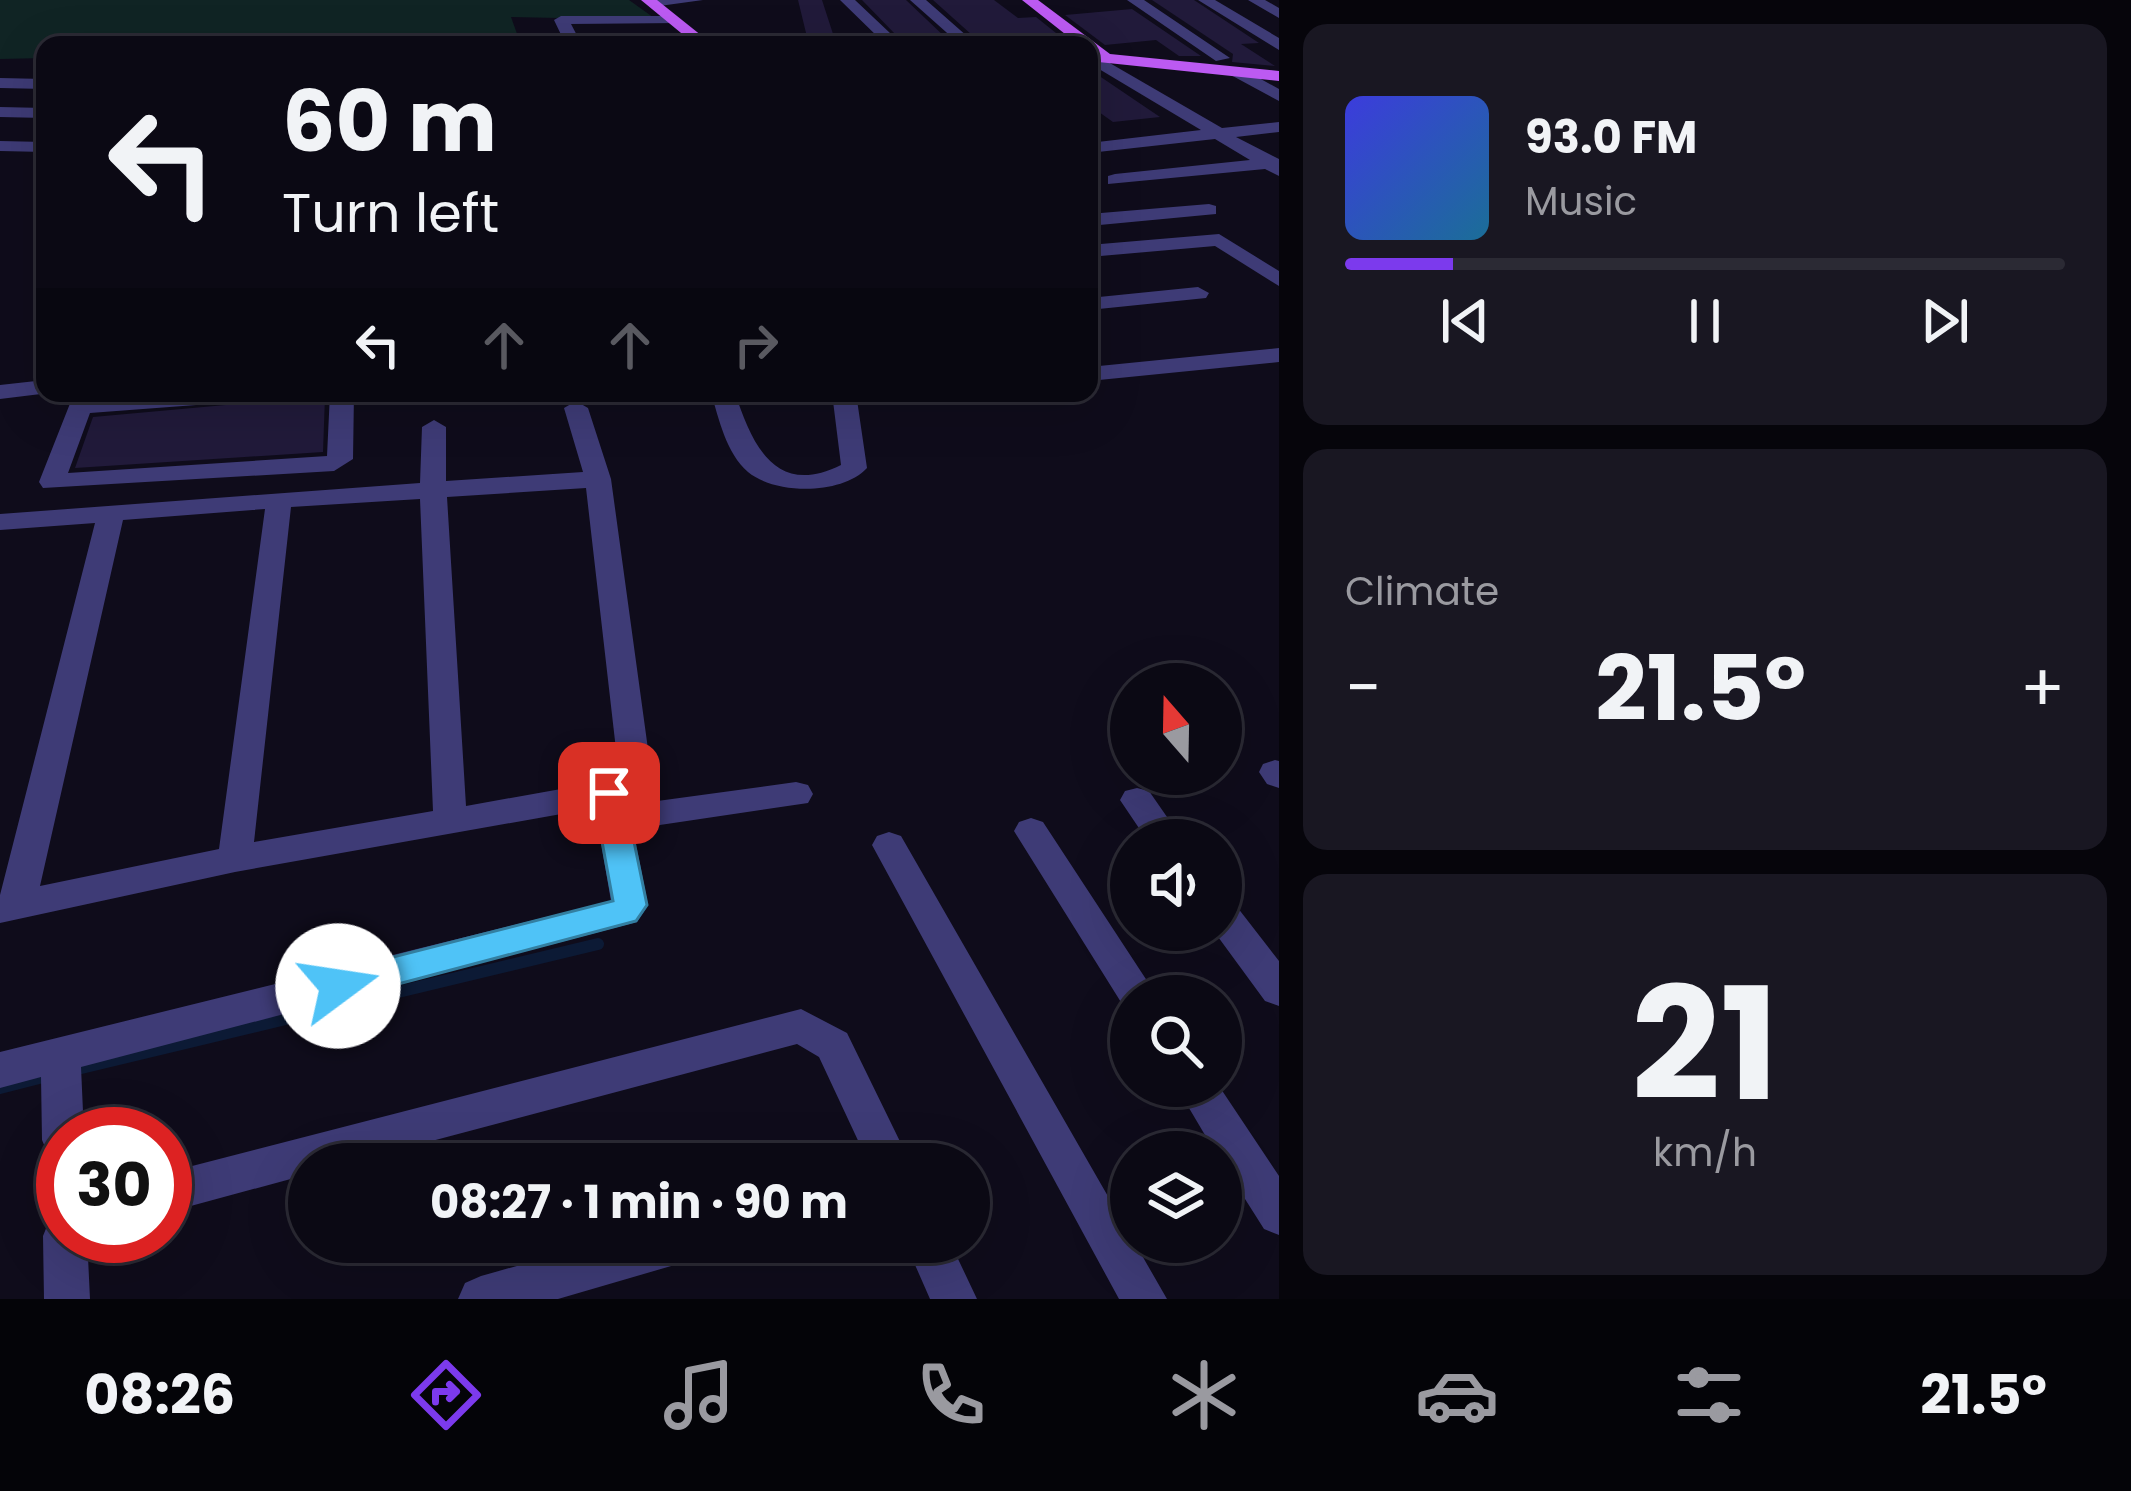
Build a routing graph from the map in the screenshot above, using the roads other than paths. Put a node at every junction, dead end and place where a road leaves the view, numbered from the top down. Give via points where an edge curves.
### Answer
1 (697, 0) edge
2 (847, 0) edge
3 (917, 0) edge
4 (1012, 0) edge
5 (1029, 0) edge
6 (1134, 0) edge
7 (1205, 0) edge
8 (1256, 0) edge
9 (650, 1) edge
10 (1279, 14) edge
11 (674, 20) junction
12 (569, 36) edge
13 (700, 36) edge
14 (880, 36) edge
15 (953, 36) edge
16 (1060, 36) edge
17 (1072, 36) edge
18 (1279, 45) edge
19 (1098, 55) edge
20 (1098, 57) edge
21 (1228, 64) junction
22 (1279, 76) edge
23 (0, 83) edge
24 (36, 85) edge
25 (1279, 96) edge
26 (0, 112) edge
27 (36, 113) edge
28 (1279, 128) edge
29 (1220, 134) junction
30 (0, 146) edge
31 (36, 147) edge
32 (1098, 147) edge
33 (1275, 166) edge
34 (1115, 179) dead end
35 (1209, 210) dead end
36 (1098, 219) edge
37 (1098, 250) edge
38 (1279, 280) edge
39 (1198, 293) dead end
40 (1098, 303) edge
41 (1279, 355) edge
42 (1098, 373) edge
43 (36, 389) edge
44 (2, 398) edge
45 (131, 402) edge
46 (342, 402) edge
47 (726, 402) edge
48 (845, 402) edge
49 (576, 408) dead end
50 (434, 427) dead end
51 (598, 479) junction
52 (433, 487) junction
53 (279, 500) junction
54 (110, 513) junction
55 (0, 522) edge
56 (796, 794) dead end
57 (1137, 800) dead end
58 (612, 806) junction
59 (1151, 819) edge
60 (450, 821) junction
61 (1031, 831) dead end
62 (889, 845) dead end
63 (235, 859) junction
64 (9, 907) edge
65 (1242, 941) edge
66 (1124, 975) edge
67 (1279, 990) edge
68 (62, 1056) junction
69 (0, 1070) edge
70 (63, 1107) edge
71 (1210, 1107) edge
72 (355, 1143) edge
73 (880, 1143) edge
74 (288, 1161) edge
75 (192, 1186) edge
76 (1279, 1214) edge
77 (66, 1263) edge
78 (605, 1263) edge
79 (936, 1263) edge
80 (67, 1299) edge
81 (481, 1299) edge
82 (954, 1299) edge
83 (1144, 1299) edge

1 - 9 street
2 - 14 street
3 - 15 street
4 - 16 main road
5 - 17 main road
6 - 21 street
7 - 18 street
8 - 10 street
9 - 11 main road
11 - 12 street via 561,20
11 - 13 main road
19 - 21 main road
20 - 29 street
21 - 22 main road
21 - 25 street
23 - 24 street
26 - 27 street
28 - 29 street
29 - 32 street
29 - 33 street
30 - 31 street
33 - 34 street
35 - 36 street
37 - 38 street via 1219,240
39 - 40 street
41 - 42 street
43 - 44 street
45 - 46 street via 78,407 52,482 334,463
47 - 48 street via 750,463 788,480 833,479 854,468
49 - 51 street
50 - 52 street
51 - 52 street
51 - 58 street via 635,771
52 - 53 street
52 - 60 street
53 - 54 street
53 - 63 street
54 - 55 street
54 - 64 street
56 - 58 street
57 - 59 street
58 - 60 street
58 - 68 street via 630,905 613,916
60 - 63 street
61 - 66 street
62 - 83 street
63 - 64 street
65 - 67 street
68 - 69 street
68 - 70 street
71 - 76 street
72 - 73 street via 801,1026 833,1046
74 - 75 street
77 - 80 street
78 - 81 street
79 - 82 street

